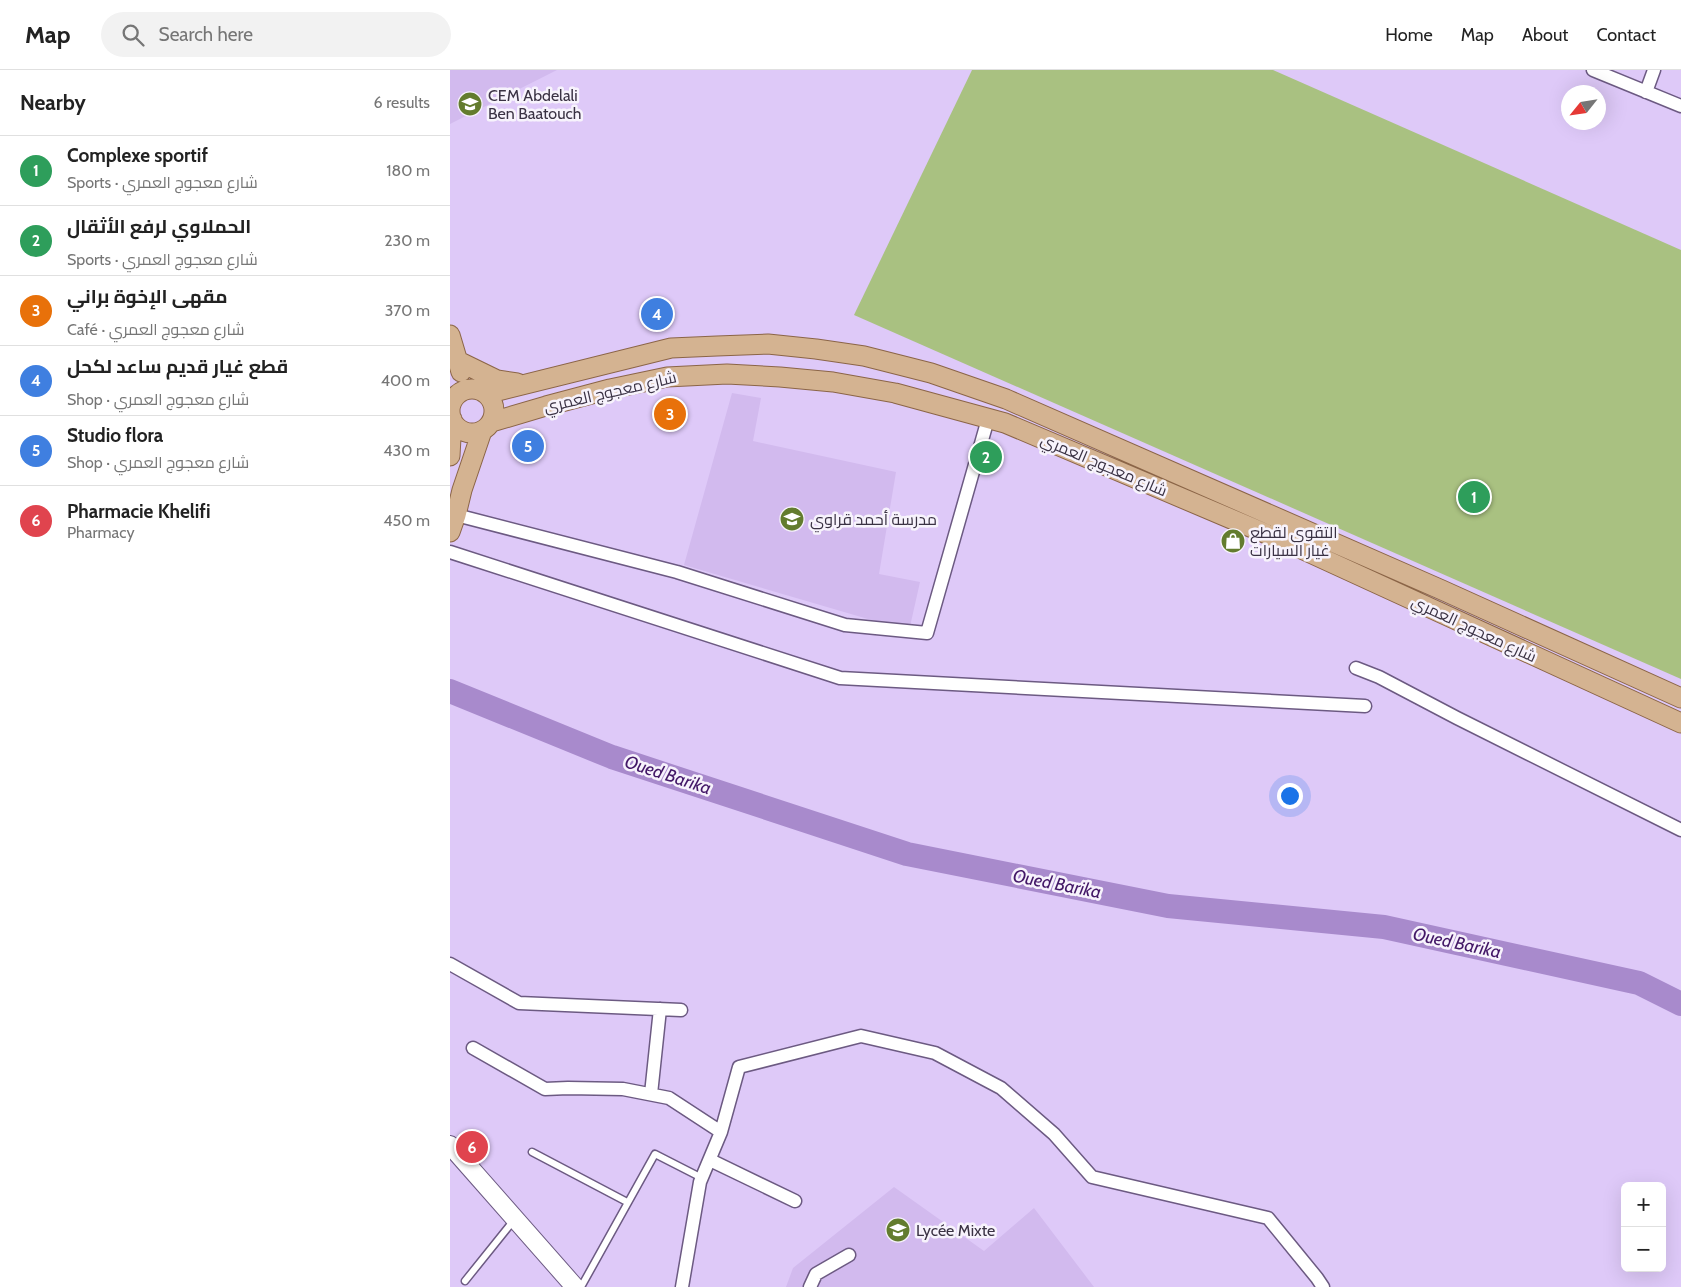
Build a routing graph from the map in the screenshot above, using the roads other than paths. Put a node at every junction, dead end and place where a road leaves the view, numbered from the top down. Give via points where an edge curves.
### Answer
1 (1593, 70) edge
2 (1654, 70) edge
3 (1646, 92) junction
4 (1681, 106) edge
5 (450, 335) edge
6 (456, 360) junction
7 (523, 384) junction
8 (467, 389) junction
9 (486, 394) junction
10 (451, 411) edge
11 (988, 419) junction
12 (487, 427) junction
13 (450, 456) edge
14 (453, 524) edge
15 (450, 552) edge
16 (1356, 668) dead end
17 (1681, 698) edge
18 (1365, 706) dead end
19 (1681, 723) edge
20 (1681, 830) edge
21 (450, 964) edge
22 (660, 1009) junction
23 (681, 1010) dead end
24 (473, 1048) dead end
25 (651, 1094) junction
26 (721, 1132) junction
27 (532, 1152) dead end
28 (452, 1153) edge
29 (710, 1160) junction
30 (702, 1178) junction
31 (795, 1201) dead end
32 (627, 1202) junction
33 (515, 1219) junction
34 (849, 1255) dead end
35 (465, 1281) dead end
36 (574, 1286) edge
37 (682, 1287) edge
38 (810, 1287) edge
39 (1322, 1287) edge

1 - 3 street
2 - 3 street
3 - 4 street
5 - 6 main road
6 - 7 main road via 497,380
6 - 8 main road
7 - 9 main road, شارع معجوج العمري
7 - 17 main road, شارع معجوج العمري via 671,348 768,344 864,356 931,373 1016,403
8 - 9 main road
8 - 10 main road via 454,398
9 - 12 main road via 495,410
10 - 12 main road via 461,430 475,433
10 - 13 main road
11 - 12 main road, شارع معجوج العمري via 895,393 833,382 728,374 667,377 555,404
11 - 14 street via 927,633 845,625 677,572
11 - 19 main road, شارع معجوج العمري via 1005,423 1295,546
12 - 14 main road via 462,490
15 - 18 street via 840,678
16 - 20 street
21 - 22 street via 519,1003
22 - 23 street
22 - 25 street
24 - 25 street via 545,1089 623,1089
25 - 26 street via 669,1098
26 - 29 street
26 - 39 street via 739,1068 861,1036 935,1053 1001,1088 1054,1134 1092,1176 1268,1218
27 - 32 lane
28 - 33 main road
29 - 30 street
29 - 31 street
30 - 32 lane via 655,1154
30 - 37 street
32 - 36 lane
33 - 35 lane
33 - 36 main road
34 - 38 street via 816,1274

